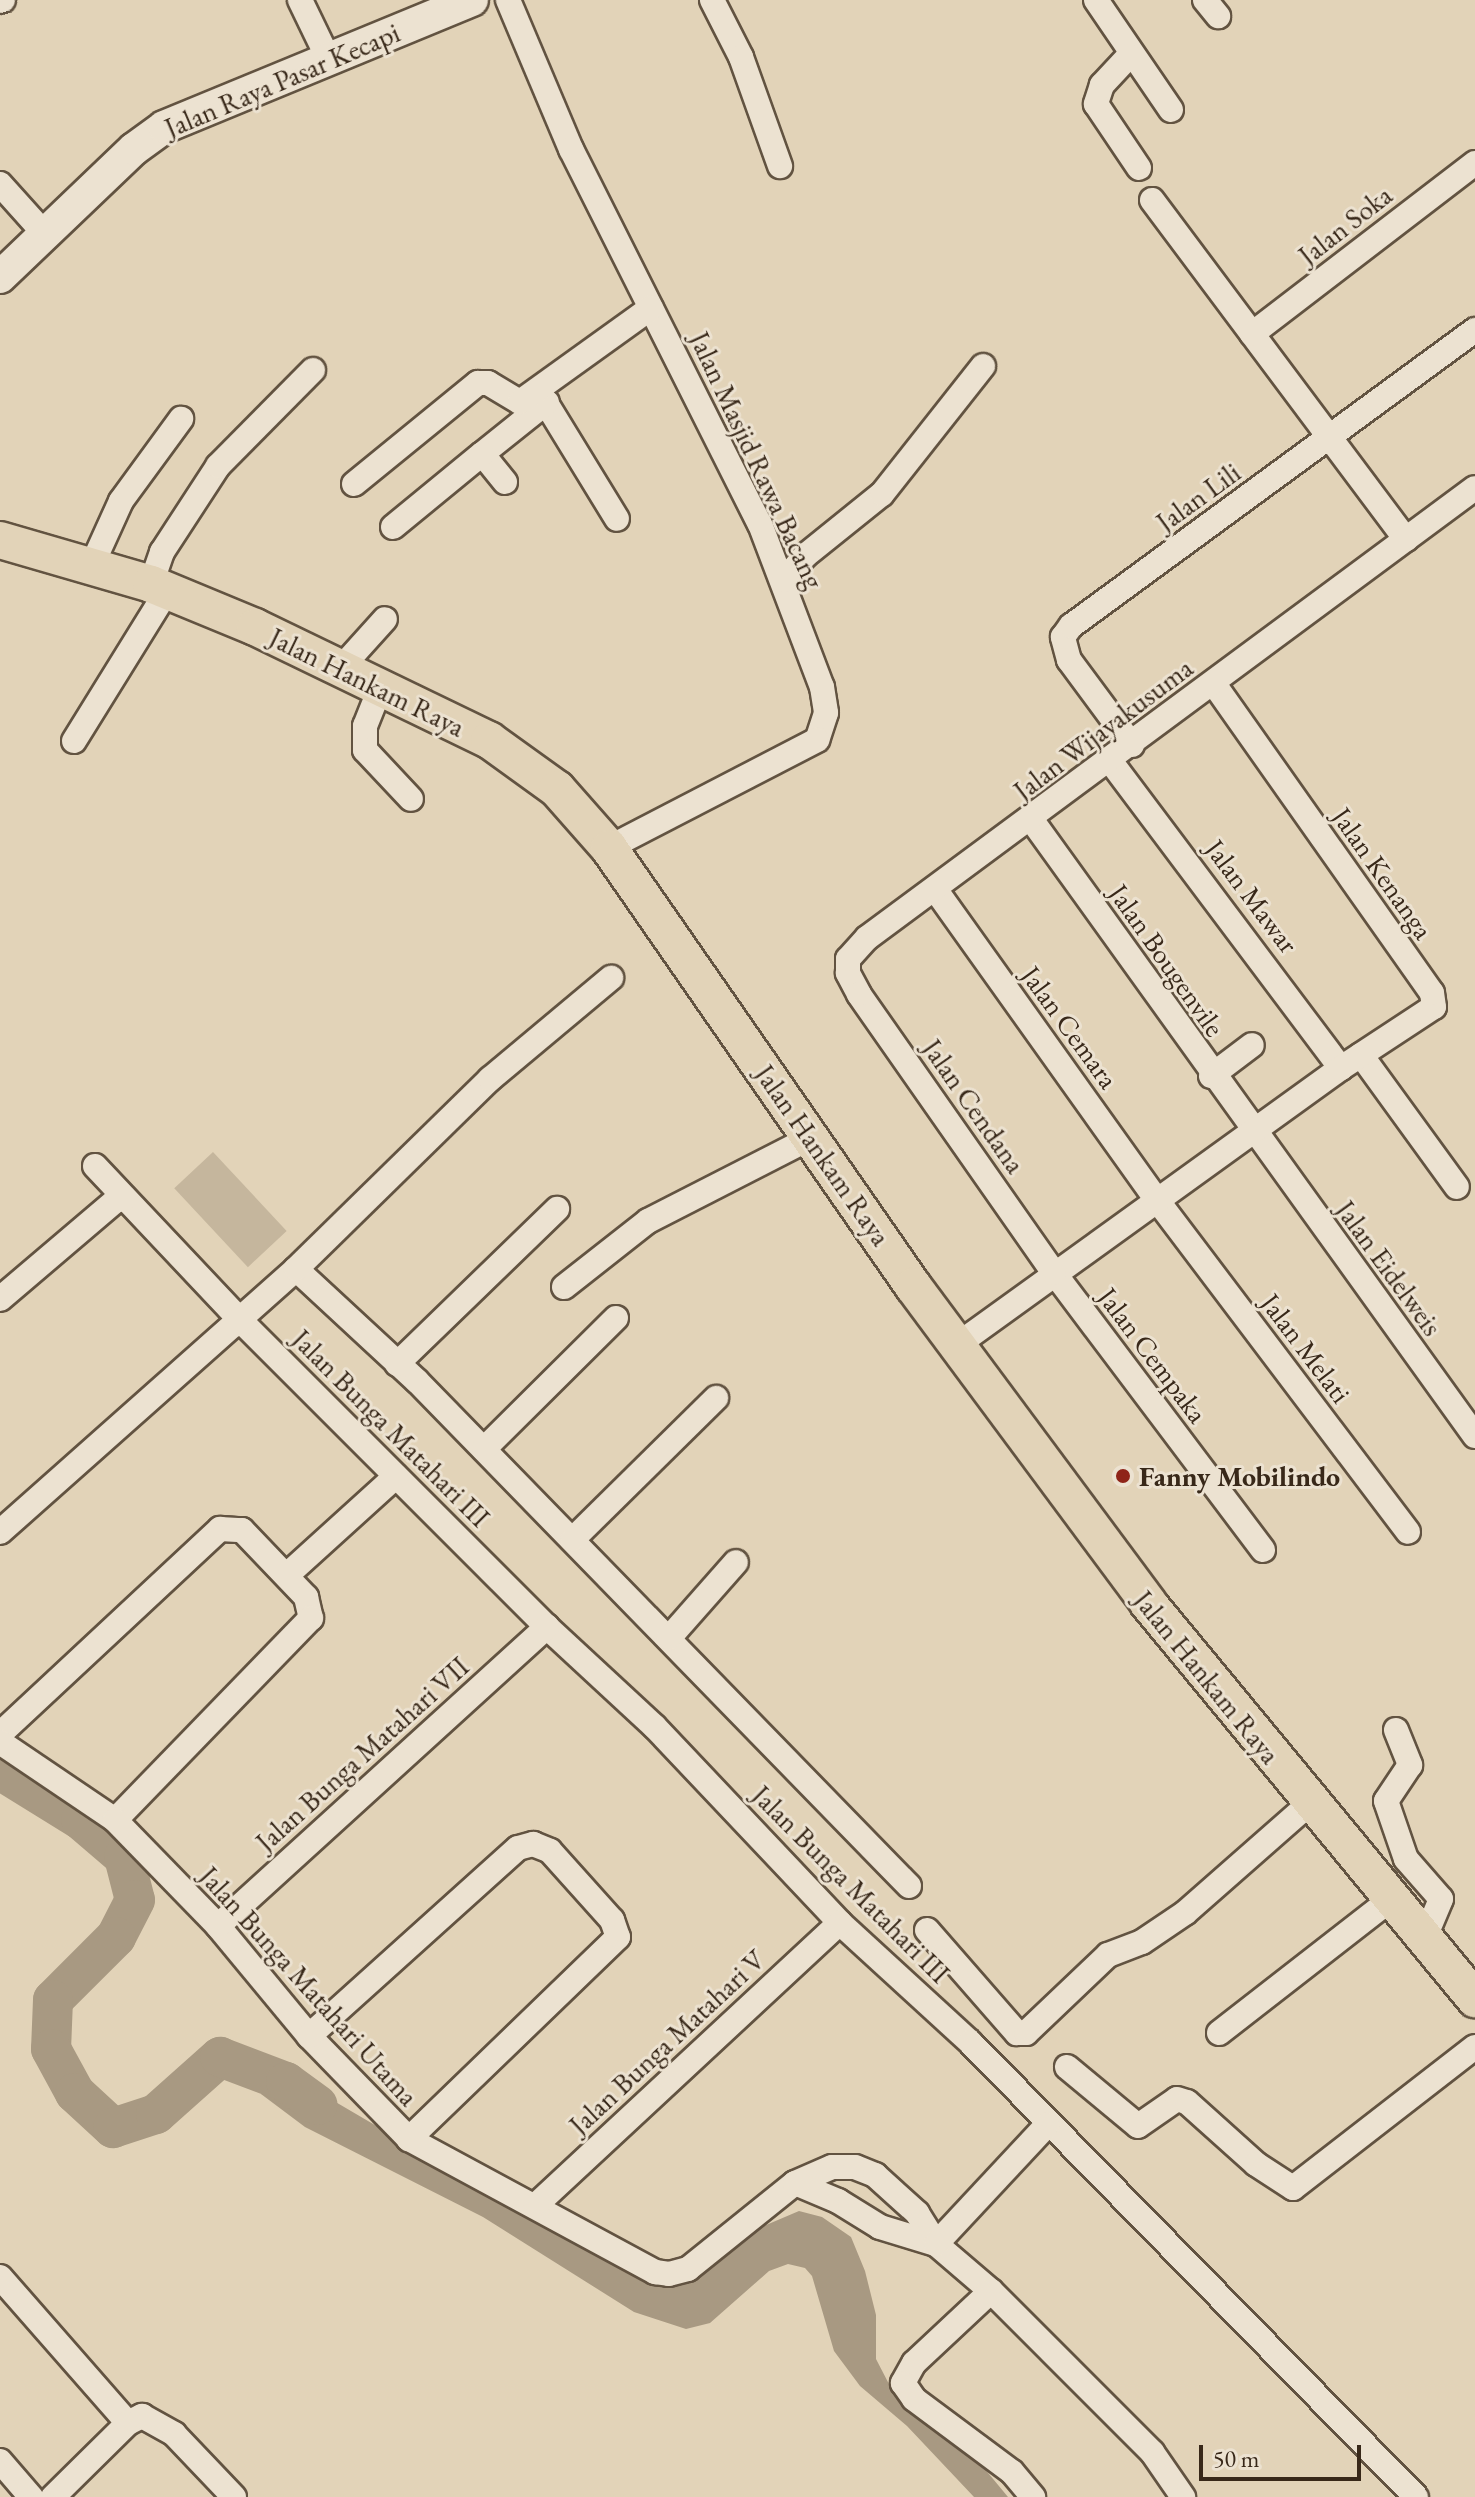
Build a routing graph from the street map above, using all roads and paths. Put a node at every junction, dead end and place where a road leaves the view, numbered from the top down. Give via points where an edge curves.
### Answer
1 (300, 0) edge
2 (472, 0) edge
3 (508, 0) edge
4 (712, 0) edge
5 (1096, 0) edge
6 (1129, 56) junction
7 (328, 58) junction
8 (1171, 110) dead end
9 (1475, 163) edge
10 (780, 166) dead end
11 (1139, 168) dead end
12 (0, 184) edge
13 (1152, 200) dead end
14 (44, 233) junction
15 (0, 277) edge
16 (651, 308) junction
17 (1475, 330) edge
18 (1252, 334) junction
19 (983, 366) dead end
20 (313, 370) dead end
21 (542, 396) junction
22 (181, 419) dead end
23 (1331, 439) junction
24 (482, 454) junction
25 (505, 482) dead end
26 (354, 484) dead end
27 (1475, 488) edge
28 (617, 519) dead end
29 (393, 527) dead end
30 (1406, 540) junction
31 (3, 544) edge
32 (92, 565) junction
33 (784, 580) junction
34 (159, 588) junction
35 (385, 619) dead end
36 (340, 669) junction
37 (1214, 684) junction
38 (381, 686) junction
39 (74, 741) dead end
40 (1132, 745) junction
41 (1111, 762) junction
42 (411, 799) dead end
43 (1031, 819) junction
44 (609, 848) junction
45 (935, 889) junction
46 (848, 973) joint
47 (611, 978) dead end
48 (1252, 1045) dead end
49 (1351, 1062) junction
50 (1211, 1076) junction
51 (1254, 1135) junction
52 (810, 1138) junction
53 (95, 1166) dead end
54 (1457, 1187) dead end
55 (125, 1198) junction
56 (1157, 1200) junction
57 (557, 1209) dead end
58 (296, 1269) junction
59 (1054, 1273) junction
60 (564, 1287) dead end
61 (0, 1299) edge
62 (238, 1318) junction
63 (616, 1318) dead end
64 (957, 1345) junction
65 (397, 1364) junction
66 (716, 1398) dead end
67 (1475, 1436) edge
68 (484, 1449) junction
69 (396, 1476) junction
70 (0, 1532) edge
71 (1408, 1532) dead end
72 (573, 1539) junction
73 (1263, 1550) dead end
74 (736, 1562) dead end
75 (287, 1575) junction
76 (547, 1627) junction
77 (669, 1638) junction
78 (1396, 1730) dead end
79 (0, 1734) edge
80 (0, 1742) edge
81 (1309, 1804) junction
82 (115, 1820) junction
83 (909, 1886) dead end
84 (1390, 1900) junction
85 (840, 1923) junction
86 (218, 1926) junction
87 (927, 1930) dead end
88 (1425, 1937) junction
89 (1475, 1999) edge
90 (1219, 2033) dead end
91 (309, 2036) junction
92 (1475, 2047) edge
93 (1067, 2067) dead end
94 (1047, 2125) junction
95 (409, 2139) junction
96 (795, 2183) junction
97 (535, 2206) junction
98 (936, 2244) junction
99 (0, 2277) edge
100 (991, 2291) junction
101 (128, 2423) junction
102 (0, 2461) edge
103 (31, 2497) edge
104 (53, 2497) edge
105 (234, 2497) edge
106 (1033, 2497) edge
107 (1183, 2497) edge
108 (1416, 2497) edge

1 - 7 street
2 - 7 street, Jalan Raya Pasar Kecapi
3 - 16 street, Jalan Masjid Rawa Bacang via 571,149
4 - 10 street via 741,57
5 - 6 street
6 - 8 street
6 - 11 street via 1102,85 1096,104
7 - 14 street, Jalan Raya Pasar Kecapi via 164,127
9 - 18 street, Jalan Soka
12 - 14 street
13 - 18 street
14 - 15 street, Jalan Raya Pasar Kecapi
16 - 21 street
16 - 33 street, Jalan Masjid Rawa Bacang
17 - 23 street, Jalan Lili
18 - 23 street
19 - 33 street via 882,494 806,555
20 - 34 street via 218,466 162,552
21 - 24 street
21 - 26 street via 520,402 488,383 478,383
21 - 28 street
22 - 32 street via 121,501
23 - 30 street
23 - 40 street, Jalan Lili via 1071,626 1063,637 1077,676
24 - 25 street
24 - 29 street
27 - 30 street, Jalan Wijayakusuma
30 - 37 street, Jalan Wijayakusuma
31 - 32 main road, Jalan Hankam Raya
32 - 34 main road, Jalan Hankam Raya
33 - 44 street, Jalan Masjid Rawa Bacang via 822,687 826,713 817,740
34 - 36 main road, Jalan Hankam Raya
34 - 39 street
35 - 36 street
36 - 38 main road, Jalan Hankam Raya
37 - 40 street, Jalan Wijayakusuma
37 - 49 street, Jalan Kenanga via 1435,999 1427,1015
38 - 42 street via 365,726 365,750
38 - 44 main road, Jalan Hankam Raya via 530,766
40 - 41 street, Jalan Wijayakusuma
41 - 43 street, Jalan Wijayakusuma
41 - 49 street, Jalan Mawar
43 - 45 street, Jalan Wijayakusuma
43 - 50 street, Jalan Bougenvile
44 - 52 main road, Jalan Hankam Raya
45 - 46 street, Jalan Wijayakusuma via 853,950
45 - 56 street, Jalan Cemara
46 - 59 street, Jalan Cendana
47 - 58 street via 469,1098
48 - 50 street
49 - 51 street
49 - 54 street, Jalan Mawar
50 - 51 street, Jalan Bougenvile
51 - 56 street
51 - 67 street, Jalan Eidelweis
52 - 60 street via 648,1221
52 - 64 main road, Jalan Hankam Raya
53 - 55 street, Jalan Bunga Matahari III
55 - 61 street
55 - 62 street, Jalan Bunga Matahari III
56 - 59 street
56 - 71 street, Jalan Melati
57 - 65 street
58 - 62 street
58 - 65 street
59 - 64 street
59 - 73 street, Jalan Cempaka
62 - 69 street, Jalan Bunga Matahari III
62 - 70 street
63 - 68 street
64 - 81 main road, Jalan Hankam Raya via 1148,1603
65 - 68 street
66 - 72 street
68 - 72 street
69 - 75 street
69 - 76 street, Jalan Bunga Matahari III
72 - 77 street
74 - 77 street
75 - 79 street via 242,1530 220,1529
75 - 82 street via 306,1597 311,1611 307,1625
76 - 85 street, Jalan Bunga Matahari III via 654,1726
76 - 86 street, Jalan Bunga Matahari VII
77 - 83 street
78 - 88 street via 1410,1765 1386,1801 1406,1859 1441,1899
80 - 82 street, Jalan Bunga Matahari Utama
81 - 84 main road, Jalan Hankam Raya
81 - 87 street via 1185,1913 1142,1942 1108,1955 1026,2033 1017,2033
82 - 86 street, Jalan Bunga Matahari Utama
84 - 88 main road, Jalan Hankam Raya
84 - 90 street
85 - 94 street, Jalan Bunga Matahari III via 970,2042
85 - 97 street, Jalan Bunga Matahari V
86 - 91 street, Jalan Bunga Matahari Utama
88 - 89 main road, Jalan Hankam Raya
91 - 95 street, Jalan Bunga Matahari Utama
91 - 95 street via 518,1848 533,1844 550,1851 612,1920 618,1937
92 - 93 street via 1293,2188 1256,2164 1187,2102 1177,2099 1138,2126
94 - 98 street
94 - 108 street, Jalan Bunga Matahari III
95 - 97 street, Jalan Bunga Matahari Utama
96 - 97 street, Jalan Bunga Matahari Utama via 688,2269 669,2274 655,2272
96 - 98 street via 880,2227
96 - 98 street, Jalan Bunga Matahari Utama via 832,2167 855,2167 875,2175 917,2213
98 - 100 street
99 - 101 street
100 - 106 street via 914,2363 903,2383 914,2399 1012,2472
100 - 107 street via 1152,2452
101 - 104 street
101 - 105 street via 142,2416 159,2422
102 - 103 street

